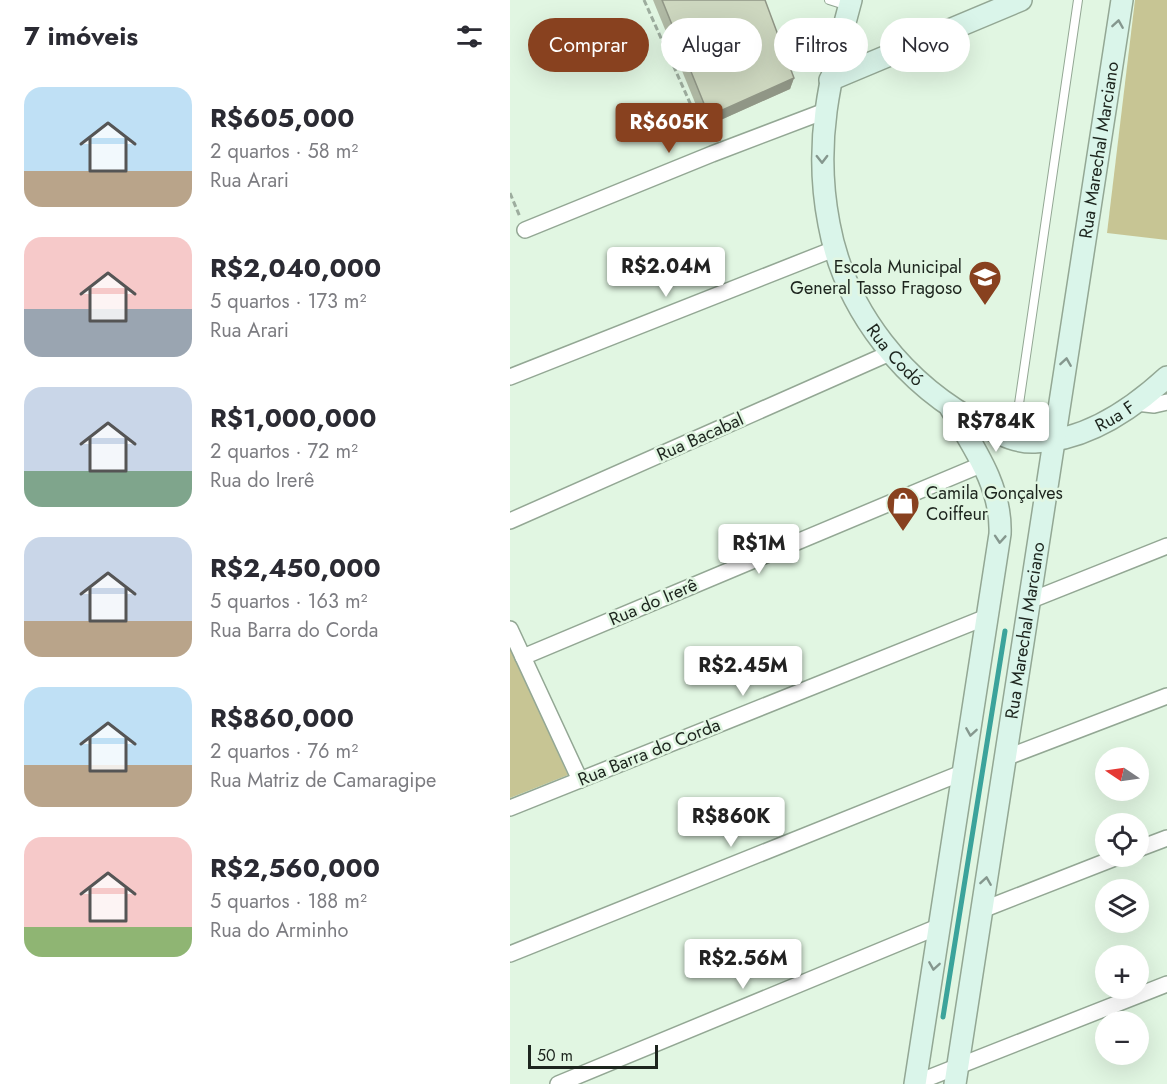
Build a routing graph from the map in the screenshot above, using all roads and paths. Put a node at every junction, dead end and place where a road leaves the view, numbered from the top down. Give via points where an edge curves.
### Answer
1 (644, 0) edge
2 (1021, 0) edge
3 (1078, 0) edge
4 (1122, 0) edge
5 (843, 2) edge
6 (1001, 5) edge
7 (830, 80) junction
8 (825, 111) junction
9 (712, 154) junction
10 (510, 193) edge
11 (525, 230) joint
12 (834, 249) junction
13 (890, 352) junction
14 (510, 377) edge
15 (1167, 377) edge
16 (1167, 402) edge
17 (1136, 403) junction
18 (951, 408) junction
19 (1014, 439) junction
20 (1054, 440) junction
21 (983, 464) junction
22 (510, 521) edge
23 (1167, 546) edge
24 (1029, 601) junction
25 (989, 616) junction
26 (510, 629) edge
27 (523, 657) junction
28 (1167, 696) edge
29 (1005, 758) junction
30 (964, 772) junction
31 (580, 780) junction
32 (510, 808) edge
33 (1167, 838) edge
34 (1149, 845) edge
35 (1095, 866) edge
36 (982, 910) junction
37 (940, 926) junction
38 (510, 954) edge
39 (1167, 984) edge
40 (957, 1074) edge
41 (558, 1084) edge
42 (915, 1084) edge

1 - 9 path
2 - 6 main road
3 - 19 lane
20 -> 4 main road, Rua Marechal Marciano
5 - 7 main road, Rua Codó
6 - 7 main road
7 - 8 main road, Rua Codó
8 - 9 street
8 -> 12 main road, Rua Codó via 822,159 825,205
9 - 11 street
10 - 11 path
12 - 13 main road, Rua Codó via 863,314
12 - 14 street
13 - 18 main road, Rua Codó
13 - 22 street, Rua Bacabal
15 - 17 main road, Rua F
16 - 17 street
17 - 20 main road, Rua F via 1099,426
18 - 19 main road, Rua Codó
18 - 21 main road
19 - 20 main road, Rua Codó
20 - 24 main road, Rua Marechal Marciano
21 -> 25 main road via 995,493 1001,523
21 - 27 street, Rua do Irerê
23 - 24 street
24 - 29 main road, Rua Marechal Marciano
25 -> 30 main road
25 - 31 street, Rua Barra do Corda
26 - 27 street
27 - 31 street
28 - 29 street
36 -> 29 main road, Rua Marechal Marciano
30 - 37 main road
30 - 38 street
31 - 32 street, Rua Barra do Corda
33 - 34 street
35 - 36 street
36 - 40 main road, Rua Marechal Marciano
37 - 41 street
37 -> 42 main road
39 - 40 street
40 - 42 street

